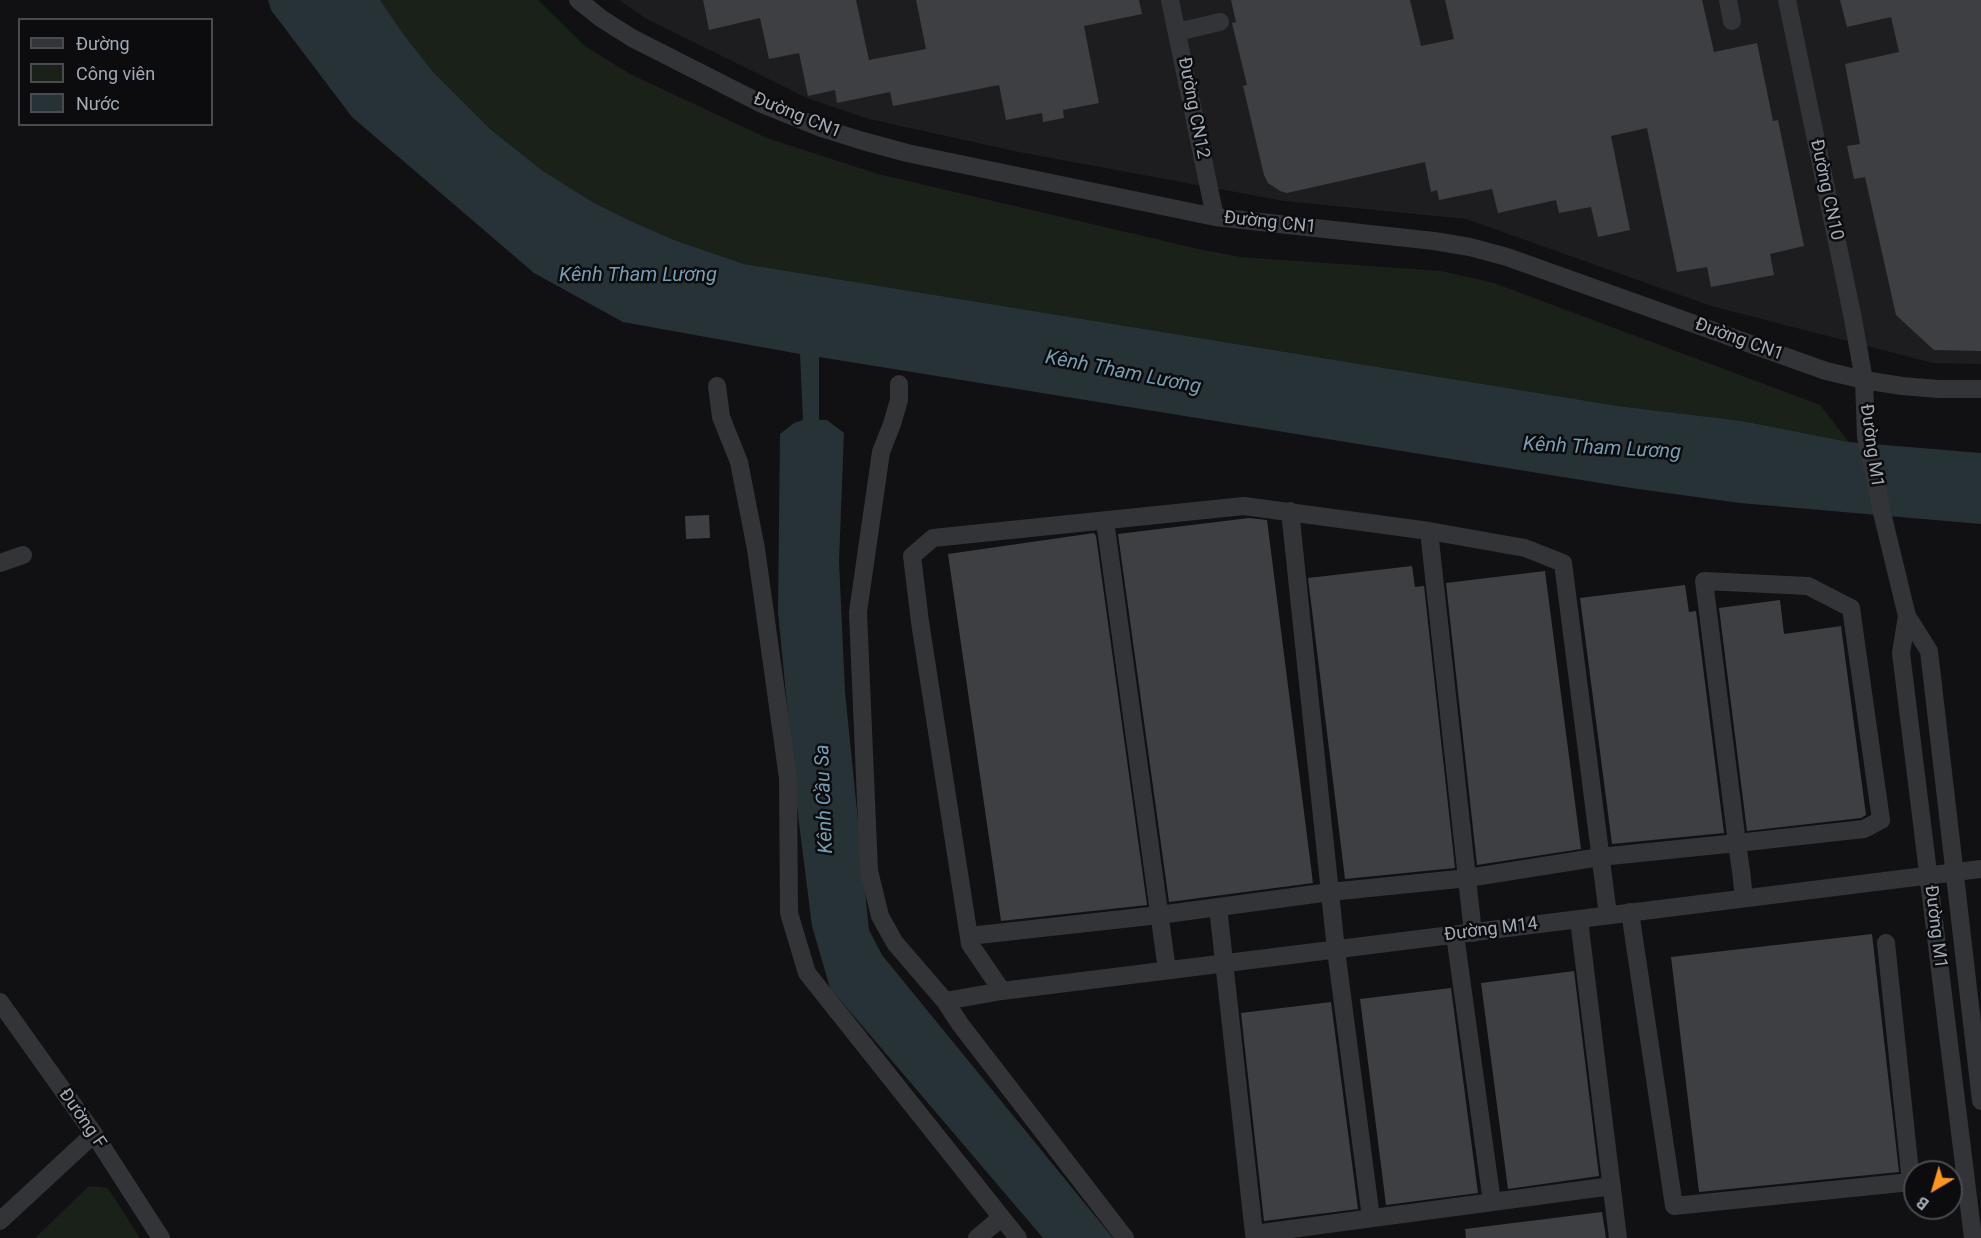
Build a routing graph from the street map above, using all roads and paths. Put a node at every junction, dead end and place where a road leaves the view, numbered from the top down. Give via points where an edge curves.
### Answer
1 (579, 0) edge
2 (1170, 0) edge
3 (1728, 0) edge
4 (1787, 0) edge
5 (1732, 21) dead end
6 (1220, 22) dead end
7 (1178, 32) junction
8 (1215, 217) junction
9 (1864, 380) junction
10 (898, 384) dead end
11 (717, 386) dead end
12 (1981, 389) edge
13 (1290, 511) junction
14 (1105, 521) junction
15 (1429, 531) junction
16 (23, 555) dead end
17 (0, 563) edge
18 (1907, 616) junction
19 (1737, 843) junction
20 (1600, 857) junction
21 (1981, 869) edge
22 (1954, 872) junction
23 (1928, 876) junction
24 (1468, 878) junction
25 (1330, 892) junction
26 (1744, 898) junction
27 (1218, 907) junction
28 (1630, 912) junction
29 (1159, 915) junction
30 (1608, 915) junction
31 (1579, 920) junction
32 (1464, 934) junction
33 (969, 936) junction
34 (1886, 943) dead end
35 (1336, 950) junction
36 (1223, 964) junction
37 (1167, 970) junction
38 (1002, 991) junction
39 (945, 1001) junction
40 (0, 1002) edge
41 (1981, 1101) edge
42 (93, 1134) junction
43 (1612, 1186) junction
44 (1492, 1202) junction
45 (1001, 1218) junction
46 (1371, 1218) junction
47 (0, 1221) edge
48 (1278, 1234) edge
49 (161, 1238) edge
50 (977, 1238) edge
51 (1018, 1238) edge
52 (1125, 1238) edge
53 (1618, 1238) edge
54 (1973, 1238) edge

1 - 8 street, Đường CN1 via 632,38 762,104 821,128 907,153
2 - 7 street, Đường CN12
3 - 5 street
4 - 9 street, Đường CN10
6 - 7 street
7 - 8 street, Đường CN12
8 - 9 street, Đường CN1 via 1470,246 1815,367
9 - 12 street, Đường CN1 via 1938,389
9 - 18 street, Đường M1 via 1866,437
10 - 39 street via 899,400 881,452 858,612 869,871 880,916 895,943
11 - 45 street via 721,417 739,462 756,549 788,778 789,913 807,973
13 - 14 street via 1244,506
13 - 15 street
13 - 25 street
14 - 29 street
14 - 33 street via 933,538 912,556
15 - 20 street via 1526,548 1563,563
15 - 24 street
16 - 17 street
18 - 22 street, Đường M1 via 1929,651
18 - 23 street, Đường M1 via 1901,653
19 - 19 street via 1704,581 1808,586 1851,608 1881,820 1864,829
19 - 20 street
19 - 26 street
20 - 24 street
20 - 30 street
21 - 22 street, Đường M14
22 - 23 street, Đường M14
22 - 41 street, Đường M1
23 - 26 street, Đường M14
23 - 54 street, Đường M1
24 - 25 street
24 - 32 street
25 - 27 street
25 - 35 street
26 - 28 street, Đường M14
27 - 29 street
27 - 36 street
28 - 30 street, Đường M14
28 - 34 street via 1674,1206 1911,1182
29 - 33 street
29 - 37 street
30 - 31 street, Đường M14
31 - 32 street, Đường M14
31 - 43 street
32 - 35 street, Đường M14
32 - 44 street
33 - 38 street via 970,944
35 - 36 street, Đường M14
35 - 46 street
36 - 37 street, Đường M14
36 - 48 street via 1254,1234
37 - 38 street, Đường M14
38 - 39 street, Đường M14
39 - 52 street
40 - 42 street, Đường F
42 - 47 street
42 - 49 street, Đường F
43 - 44 street
43 - 53 street
44 - 46 street
45 - 50 street
45 - 51 street
46 - 48 street

